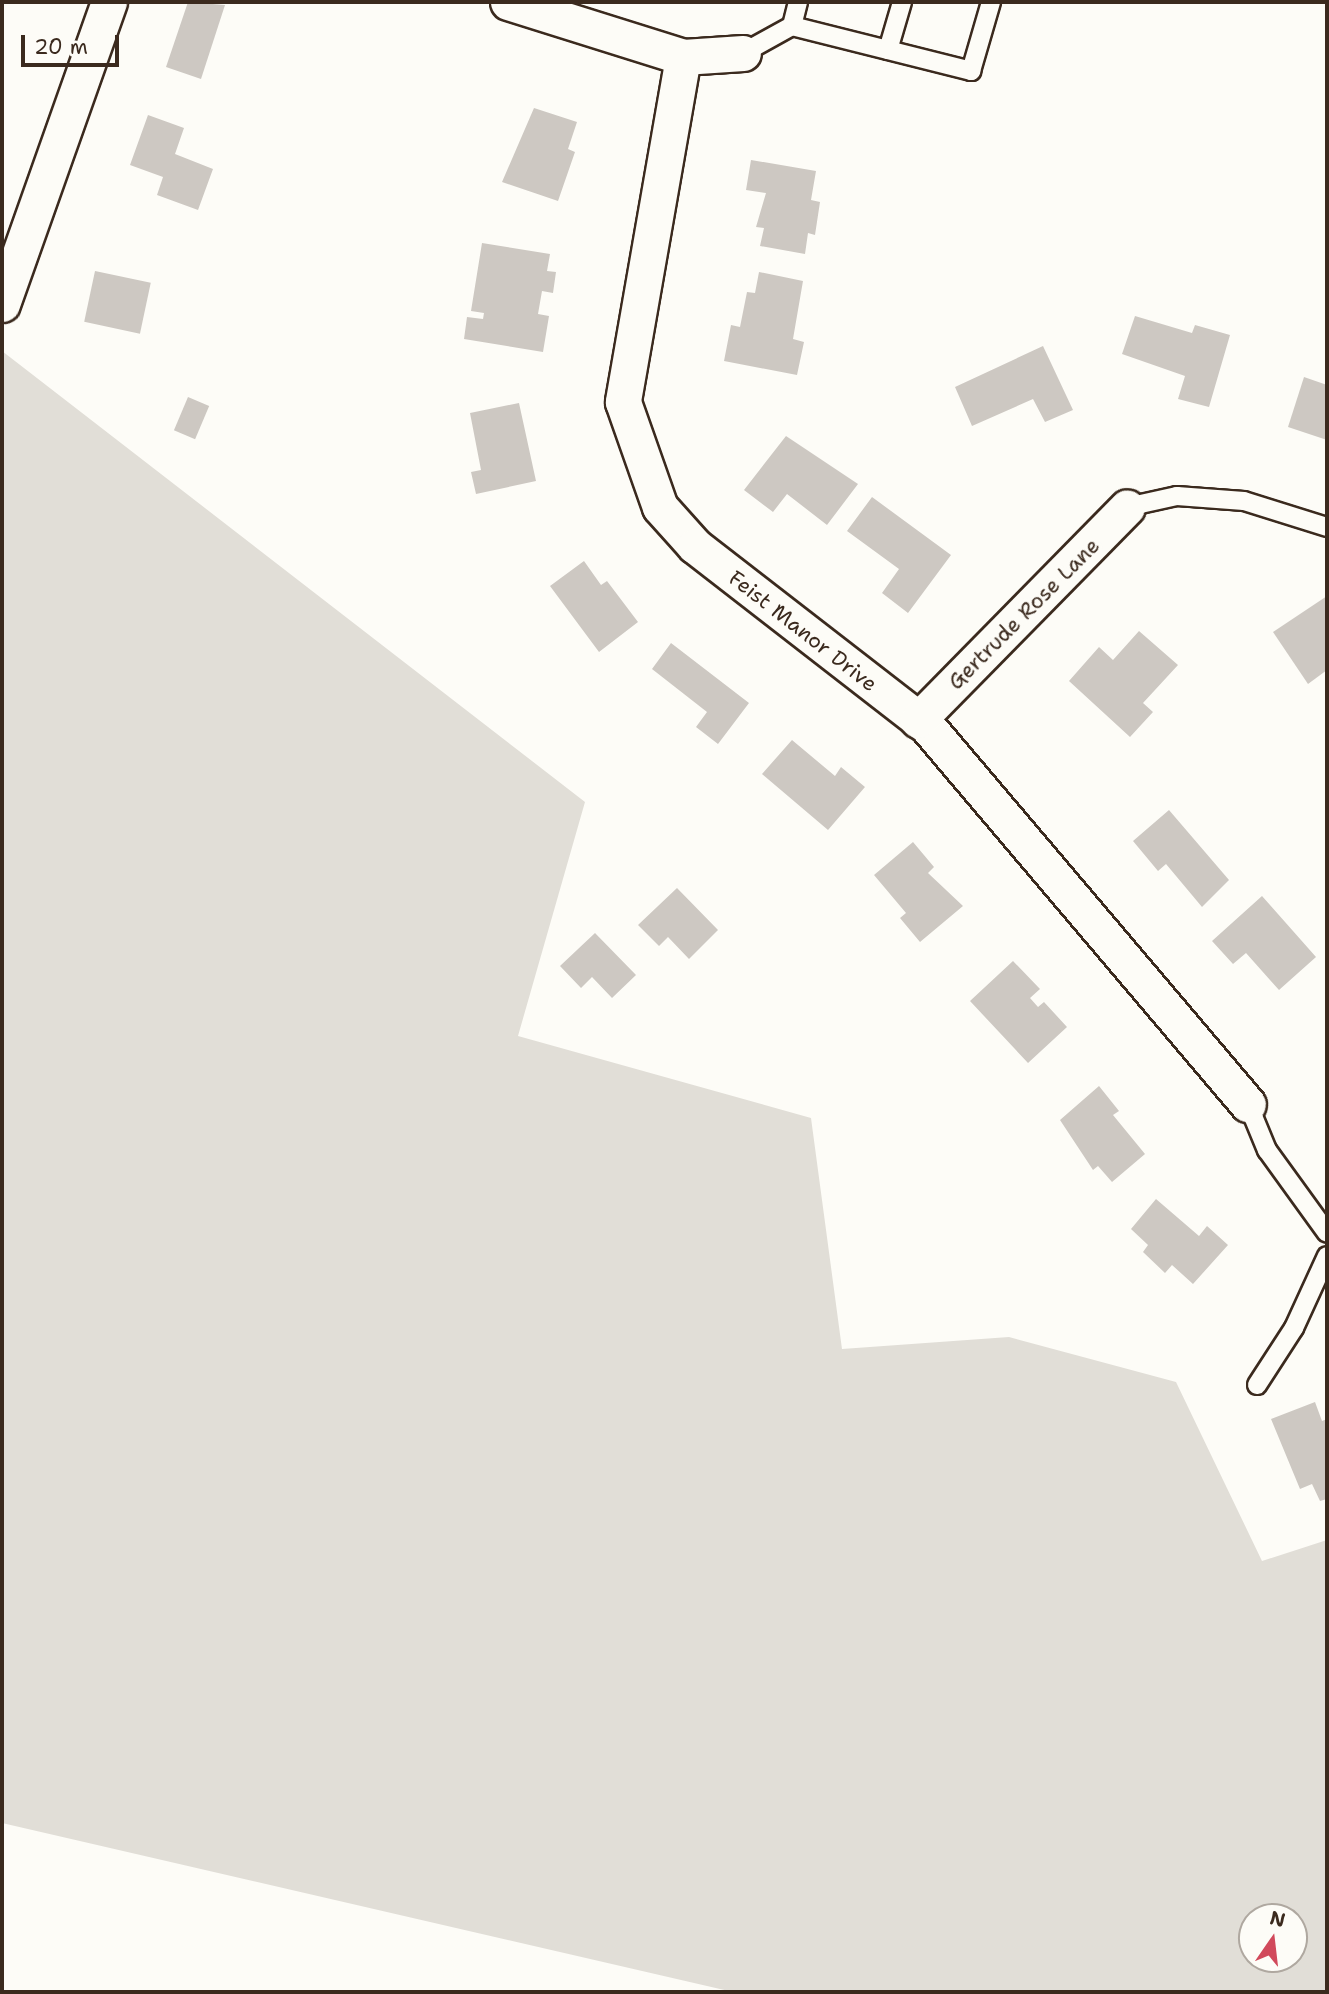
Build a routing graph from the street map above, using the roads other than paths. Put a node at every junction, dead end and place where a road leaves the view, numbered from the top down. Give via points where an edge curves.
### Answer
1 (109, 2) edge
2 (508, 2) edge
3 (799, 2) edge
4 (902, 2) edge
5 (991, 2) edge
6 (792, 26) junction
7 (888, 50) junction
8 (743, 53) joint
9 (683, 57) junction
10 (2, 304) edge
11 (1127, 507) joint
12 (1327, 527) edge
13 (918, 720) junction
14 (1248, 1104) joint
15 (1327, 1233) edge
16 (1327, 1256) edge
17 (1258, 1385) dead end

1 - 10 street
2 - 9 street
3 - 6 lane
4 - 7 lane
5 - 7 lane via 971,71
6 - 7 lane
6 - 8 lane
8 - 9 street
9 - 13 street, Feist Manor Drive via 623,402 660,507 695,547
11 - 12 lane via 1177,496 1244,501
11 - 13 street, Gertrude Rose Lane
13 - 14 street, Feist Manor Drive
14 - 15 lane via 1267,1150
16 - 17 lane via 1294,1328

